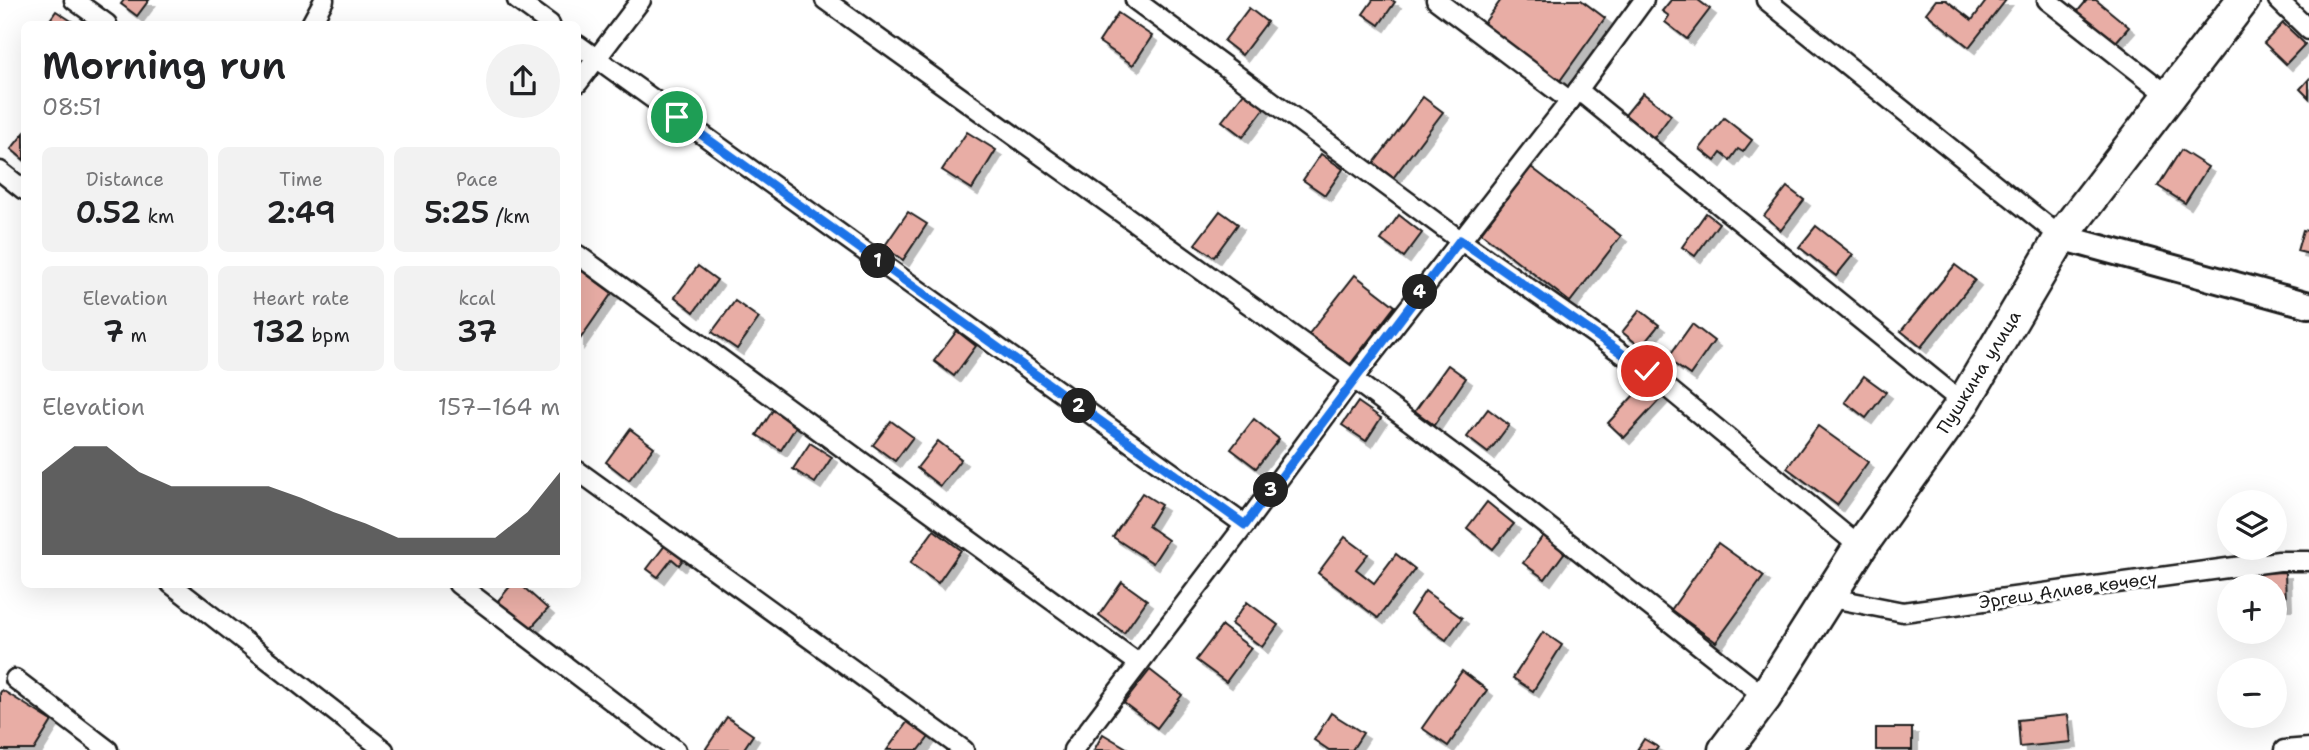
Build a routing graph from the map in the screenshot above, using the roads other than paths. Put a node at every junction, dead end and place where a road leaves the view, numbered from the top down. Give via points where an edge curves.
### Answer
1 (74, 0) edge
2 (324, 0) edge
3 (517, 0) edge
4 (641, 0) edge
5 (825, 0) edge
6 (1135, 0) edge
7 (1436, 0) edge
8 (1644, 0) edge
9 (1766, 0) edge
10 (2047, 0) edge
11 (2243, 0) edge
12 (2278, 0) edge
13 (103, 21) edge
14 (312, 21) edge
15 (546, 21) edge
16 (2309, 30) edge
17 (581, 47) edge
18 (596, 58) junction
19 (581, 79) edge
20 (1574, 96) junction
21 (2169, 96) junction
22 (0, 171) edge
23 (21, 188) edge
24 (2061, 237) junction
25 (1460, 240) junction
26 (581, 258) edge
27 (2309, 305) edge
28 (1353, 379) junction
29 (1963, 403) junction
30 (581, 473) edge
31 (1245, 525) junction
32 (1860, 547) junction
33 (2309, 561) edge
34 (176, 588) edge
35 (463, 588) edge
36 (1827, 597) junction
37 (1138, 663) junction
38 (15, 679) dead end
39 (1765, 697) junction
40 (2309, 748) edge
41 (108, 750) edge
42 (384, 750) edge
43 (676, 750) edge
44 (964, 750) edge
45 (1073, 750) edge
46 (1725, 750) edge
47 (2284, 750) edge

1 - 13 street
2 - 14 street
3 - 15 street
4 - 18 street
5 - 28 street
6 - 25 street
7 - 20 street
8 - 20 street
9 - 24 street
10 - 21 street
11 - 21 highway, Пушкина улица
12 - 16 street
17 - 18 street
18 - 19 street
18 - 31 street
20 - 25 street
20 - 29 street
21 - 24 highway, Пушкина улица
22 - 23 street
24 - 27 main road
24 - 29 highway, Пушкина улица
25 - 28 street
25 - 32 street via 1647,371
26 - 37 street
28 - 31 street
28 - 39 street
29 - 32 highway, Пушкина улица
30 - 44 street
31 - 37 street
32 - 36 highway, Пушкина улица
33 - 36 street, Эргеш Алиев көчөсү via 2279,561 1903,612
34 - 42 street
35 - 43 street
36 - 39 highway, Пушкина улица
37 - 45 street
38 - 41 street
39 - 46 highway, Пушкина улица
40 - 47 street

